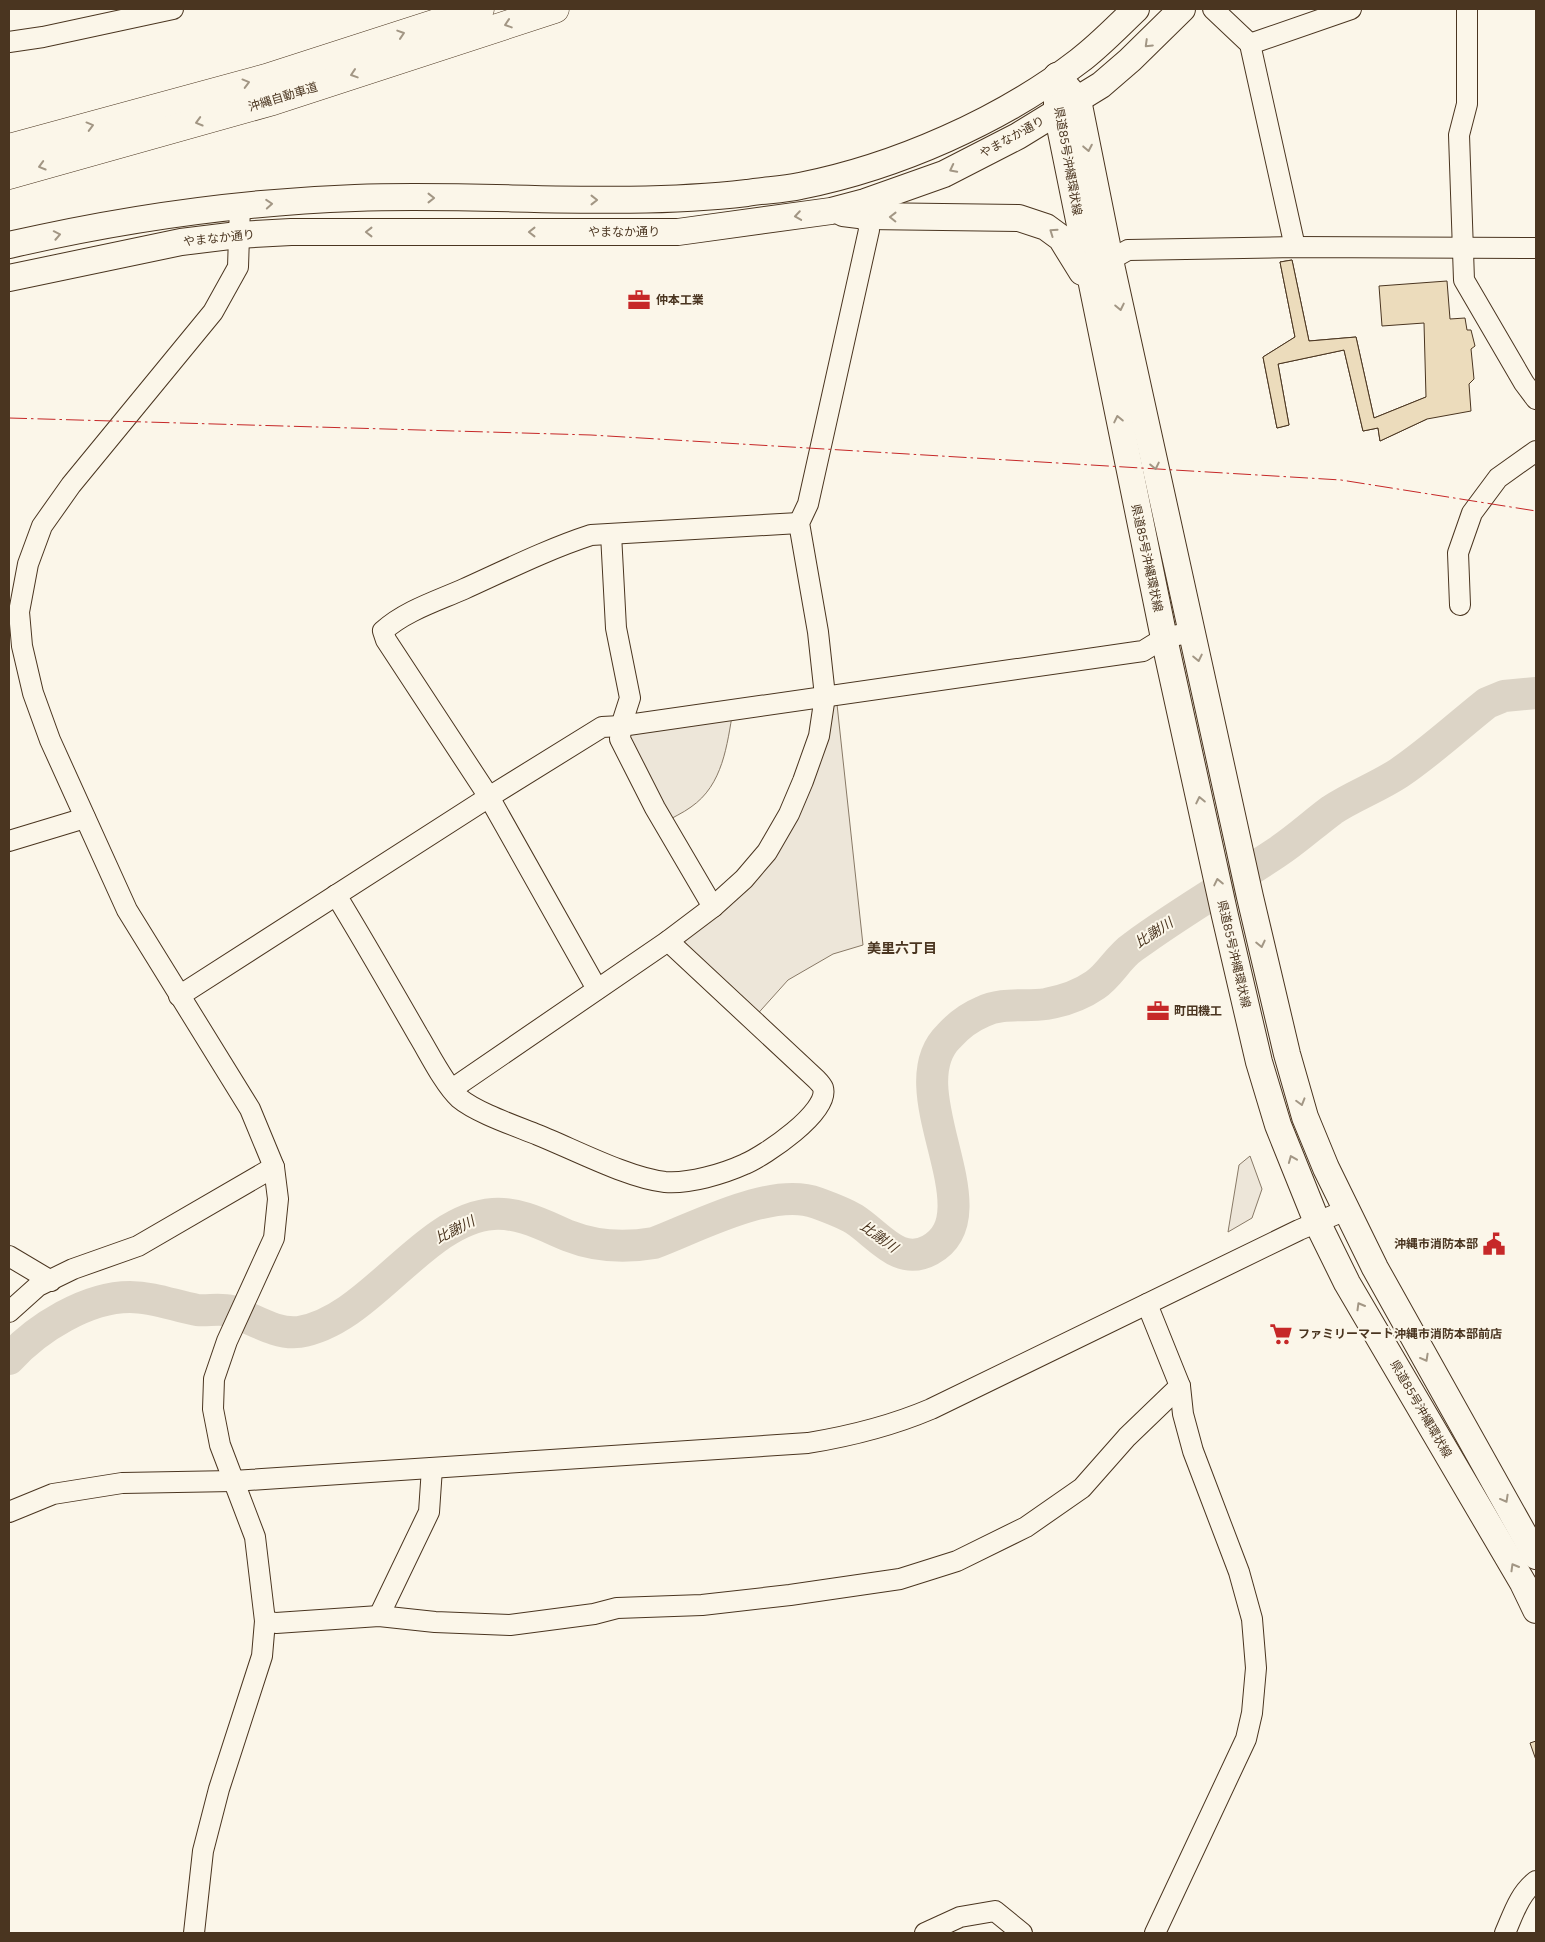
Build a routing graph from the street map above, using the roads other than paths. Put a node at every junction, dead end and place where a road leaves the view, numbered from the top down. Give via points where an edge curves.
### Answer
1 (173, 9) edge
2 (480, 9) edge
3 (555, 9) edge
4 (1136, 9) edge
5 (1182, 9) edge
6 (1213, 9) edge
7 (1351, 9) edge
8 (1467, 9) edge
9 (9, 42) edge
10 (1250, 44) junction
11 (1057, 76) junction
12 (1068, 106) junction
13 (9, 148) edge
14 (9, 176) edge
15 (240, 206) junction
16 (831, 211) junction
17 (867, 216) junction
18 (238, 235) junction
19 (9, 245) edge
20 (1462, 246) junction
21 (1295, 247) junction
22 (1536, 248) edge
23 (1110, 260) junction
24 (9, 278) edge
25 (1091, 285) junction
26 (1536, 399) edge
27 (1536, 451) edge
28 (799, 522) junction
29 (611, 534) junction
30 (1460, 605) dead end
31 (1192, 632) junction
32 (1164, 638) junction
33 (825, 696) junction
34 (621, 726) junction
35 (489, 797) junction
36 (85, 818) junction
37 (9, 841) edge
38 (336, 894) junction
39 (714, 907) junction
40 (668, 941) junction
41 (597, 989) junction
42 (179, 996) junction
43 (452, 1089) junction
44 (274, 1167) junction
45 (1346, 1210) junction
46 (1317, 1222) junction
47 (9, 1256) edge
48 (51, 1281) junction
49 (1147, 1304) junction
50 (9, 1312) edge
51 (1180, 1386) junction
52 (432, 1468) junction
53 (233, 1481) junction
54 (9, 1512) edge
55 (1536, 1556) edge
56 (1536, 1610) edge
57 (379, 1616) junction
58 (266, 1621) junction
59 (1536, 1881) edge
60 (194, 1933) edge
61 (925, 1933) edge
62 (1022, 1933) edge
63 (1155, 1933) edge
64 (1505, 1933) edge

1 - 9 street
13 -> 2 highway, 沖縄自動車道 via 266,78
3 -> 14 highway, 沖縄自動車道 via 273,100
4 - 11 main road via 1080,60
5 -> 12 main road, やまなか通り via 1130,60
6 - 10 street
7 - 10 street
8 - 20 street via 1467,104 1460,135
10 - 21 street
11 - 12 main road, 県道85号沖縄環状線
15 -> 11 main road via 356,198 635,200 713,196 798,186 853,173 931,145 1000,112
12 -> 16 main road, やまなか通り via 944,174
12 -> 23 main road, 県道85号沖縄環状線
12 - 25 main road, 県道85号沖縄環状線
15 - 18 street
19 -> 15 main road via 168,214
16 - 17 main road
16 -> 18 main road, やまなか通り via 678,232 291,232
25 -> 17 main road via 1061,238 1046,227 1019,218
17 - 28 street via 869,230 808,504
18 - 24 main road, やまなか通り via 180,242
18 - 36 street via 238,267 213,312 71,485 42,526 28,564 19,612 22,646 33,693
20 - 21 street
20 - 22 street
20 - 26 street via 1464,280
21 - 23 street via 1128,250
23 -> 31 main road, 県道85号沖縄環状線
32 -> 25 main road, 県道85号沖縄環状線
27 - 30 street via 1498,478 1472,513 1458,553
28 - 29 street
28 - 33 street via 818,632
29 - 34 street via 616,628 630,698
29 - 35 street via 591,535 564,544 401,618 383,631
31 - 32 street
31 -> 45 main road, 県道85号沖縄環状線 via 1287,1054 1306,1117
32 - 33 street via 1143,651
46 -> 32 main road, 県道85号沖縄環状線 via 1276,1116 1260,1062
33 - 34 street
33 - 39 street via 819,736 789,814 767,852
34 - 35 street via 602,727
34 - 39 street via 620,739 631,762
35 - 38 street
35 - 41 street
36 - 37 street
36 - 42 street via 127,910
38 - 42 street
38 - 43 street
39 - 40 street
40 - 41 street
40 - 43 street via 823,1088 822,1099 809,1118 788,1138 746,1164 692,1179 666,1182 642,1177 503,1120 460,1098
41 - 43 street
42 - 44 street via 250,1109
44 - 48 street via 138,1246 73,1269
44 - 53 street via 278,1199 274,1238 227,1342 214,1379 212,1409
45 - 46 street
45 -> 55 main road, 県道85号沖縄環状線
46 - 49 street
56 -> 46 main road, 県道85号沖縄環状線 via 1347,1283
47 - 48 street
48 - 50 street via 38,1286
49 - 51 street
49 - 52 street via 931,1409 844,1437 808,1443
51 - 57 street via 1132,1431 1082,1488 1026,1527 957,1561 900,1579 702,1605 617,1608 510,1625
51 - 63 street via 1183,1414 1193,1451 1239,1572 1252,1619 1256,1668 1246,1739
52 - 53 street
52 - 57 street via 429,1512
53 - 54 street via 122,1483 53,1494
53 - 58 street via 255,1537
57 - 58 street
58 - 60 street via 262,1656 219,1789 203,1851
59 - 64 street via 1528,1887
61 - 62 street via 960,1917 995,1912

